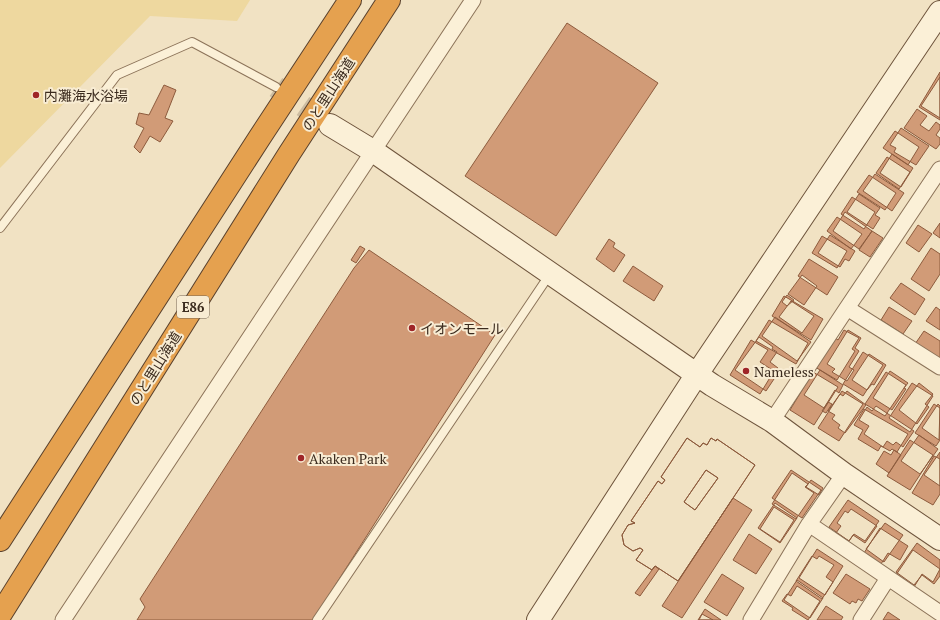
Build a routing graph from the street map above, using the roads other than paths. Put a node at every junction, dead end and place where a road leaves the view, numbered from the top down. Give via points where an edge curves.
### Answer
1 (350, 0) edge
2 (389, 0) edge
3 (473, 0) edge
4 (940, 12) edge
5 (276, 87) tunnel mouth
6 (330, 125) tunnel mouth
7 (373, 151) junction
8 (940, 169) edge
9 (0, 228) edge
10 (551, 273) junction
11 (847, 308) junction
12 (940, 367) edge
13 (697, 374) junction
14 (772, 421) junction
15 (844, 474) junction
16 (809, 524) junction
17 (940, 539) edge
18 (0, 540) edge
19 (888, 578) junction
20 (940, 613) edge
21 (0, 615) edge
22 (63, 620) edge
23 (317, 620) edge
24 (538, 620) edge
25 (751, 620) edge
26 (861, 620) edge

1 - 18 highway, E86
2 - 21 highway, のと里山海道 / E86 via 289,154
3 - 7 street
4 - 13 street
5 - 9 lane via 192,42 117,75
6 - 7 street
7 - 10 street
7 - 22 street
8 - 11 street
10 - 13 street
10 - 23 lane
11 - 12 street
11 - 14 street
13 - 14 street
13 - 24 street
14 - 15 street
15 - 16 street
15 - 17 street
16 - 19 street
16 - 25 street
19 - 20 street
19 - 26 street

